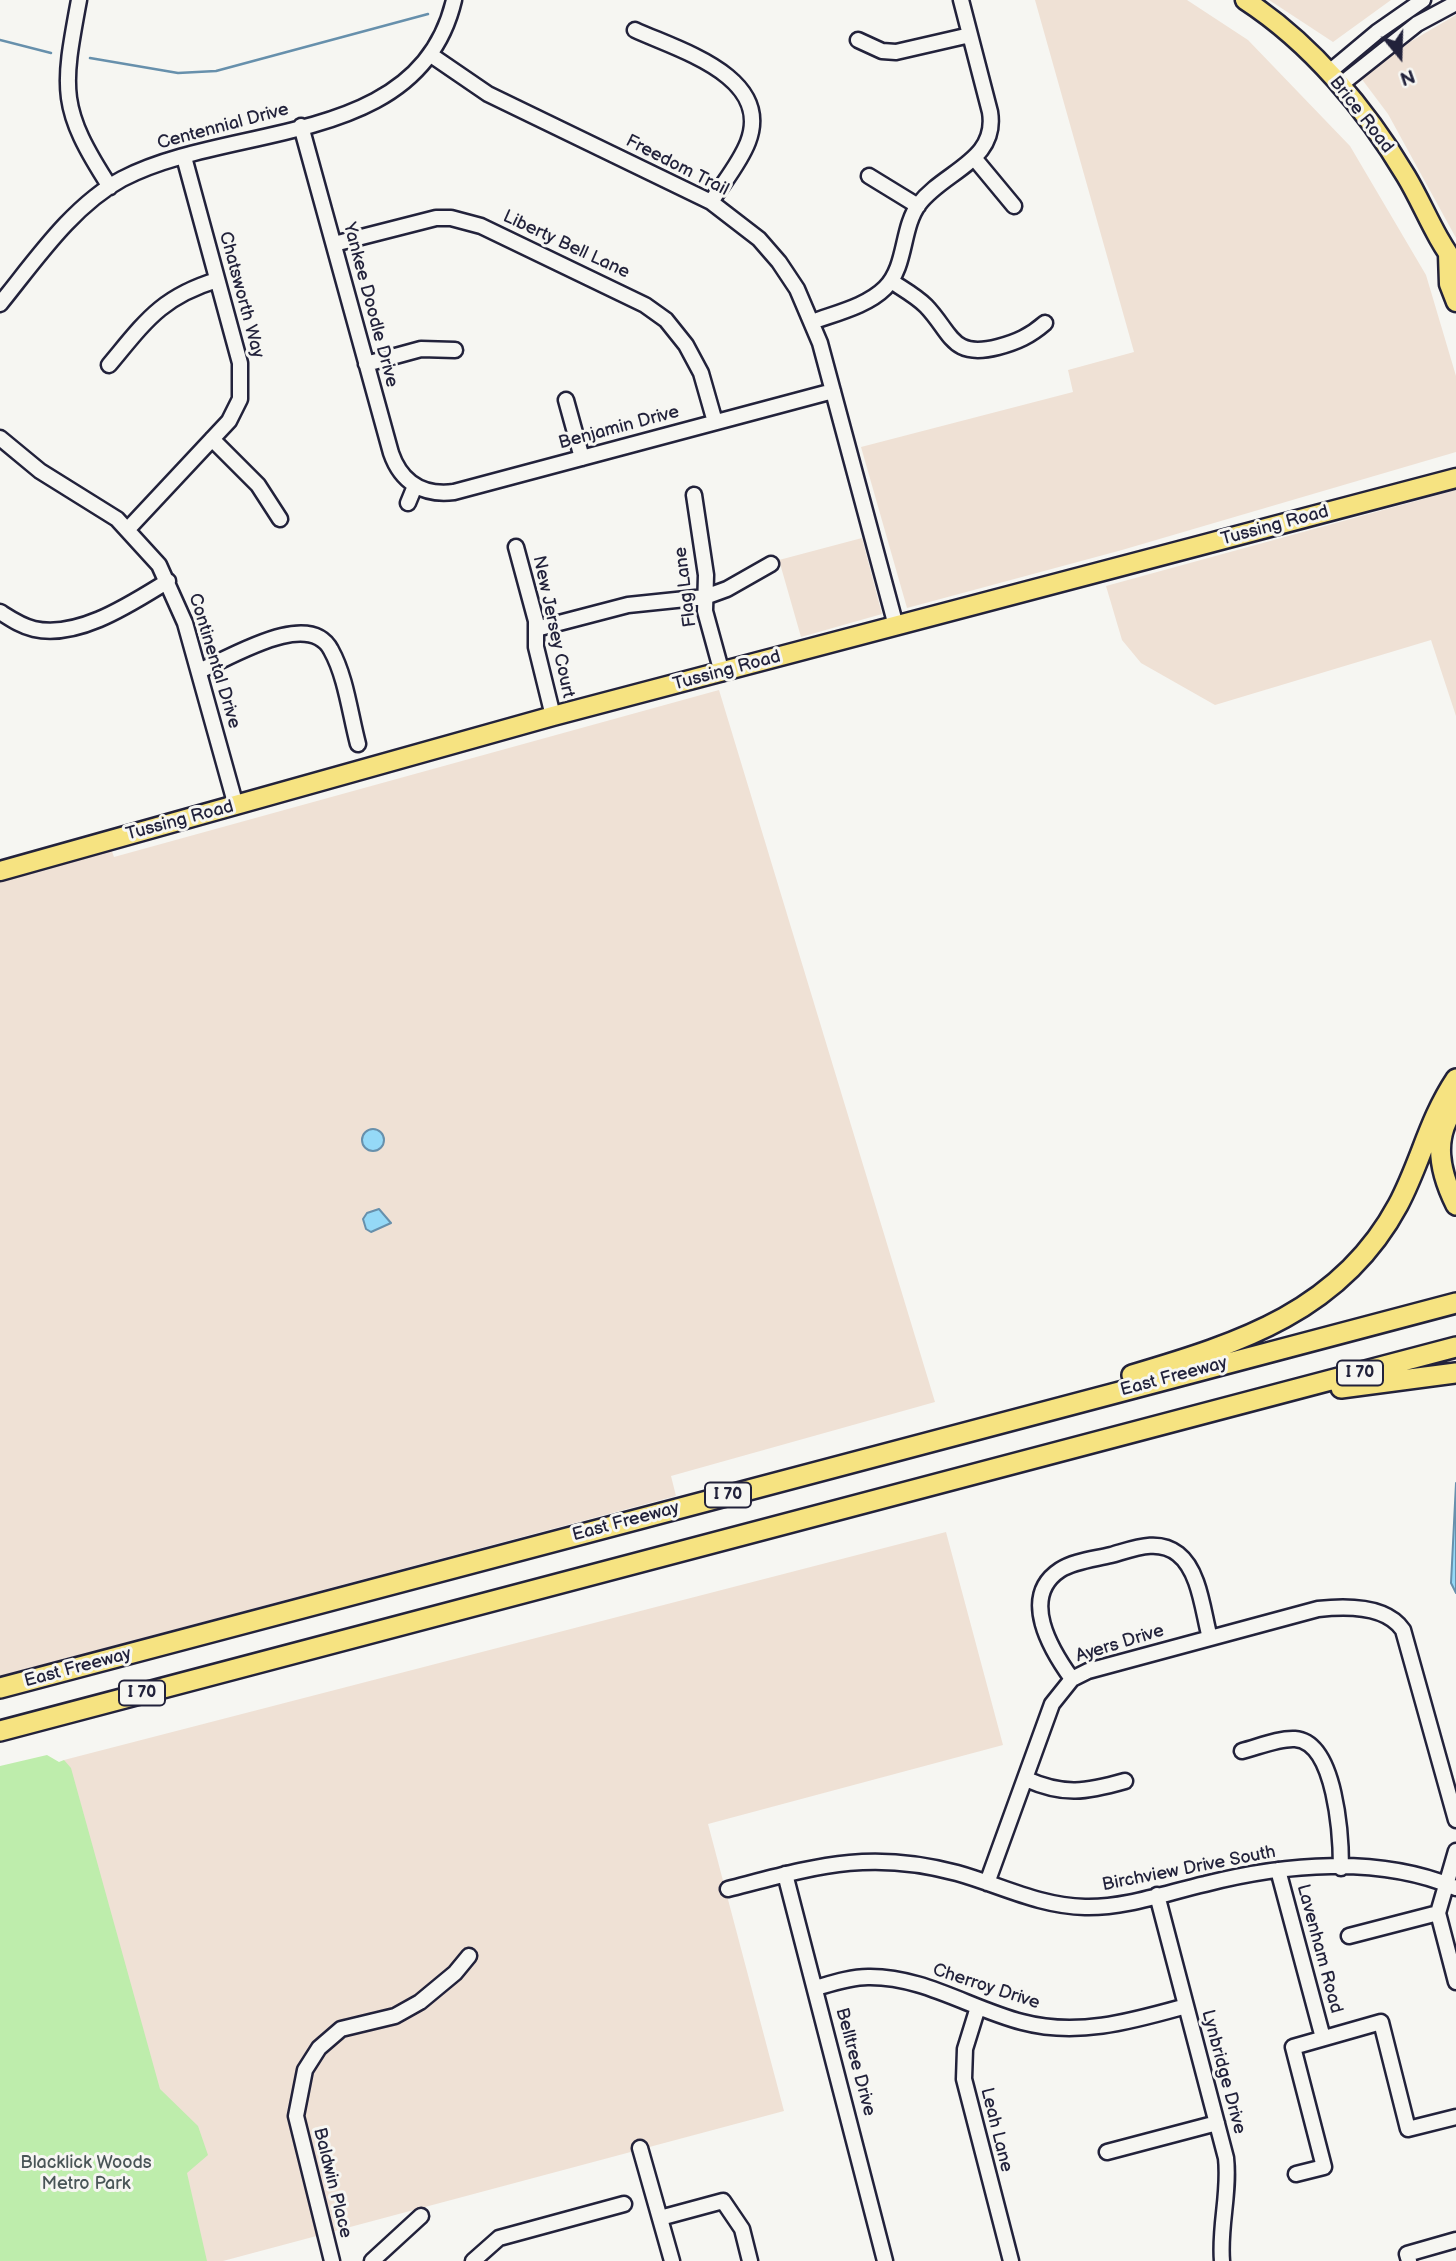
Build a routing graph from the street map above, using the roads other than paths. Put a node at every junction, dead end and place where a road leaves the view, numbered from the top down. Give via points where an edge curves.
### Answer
1 (79, 0) edge
2 (454, 0) edge
3 (961, 0) edge
4 (1245, 0) edge
5 (1423, 0) edge
6 (1456, 3) edge
7 (635, 30) dead end
8 (970, 35) junction
9 (858, 40) dead end
10 (431, 55) junction
11 (1334, 79) junction
12 (301, 126) junction
13 (184, 157) junction
14 (975, 159) junction
15 (869, 176) dead end
16 (110, 187) junction
17 (711, 202) junction
18 (918, 206) junction
19 (1014, 206) dead end
20 (334, 244) junction
21 (1452, 259) edge
22 (217, 280) junction
23 (891, 281) junction
24 (1, 301) edge
25 (1456, 302) edge
26 (812, 323) junction
27 (1045, 323) dead end
28 (455, 350) dead end
29 (366, 364) junction
30 (109, 365) dead end
31 (834, 391) junction
32 (566, 400) dead end
33 (715, 422) junction
34 (0, 438) edge
35 (212, 439) junction
36 (582, 458) junction
37 (1456, 478) edge
38 (415, 486) junction
39 (694, 495) dead end
40 (408, 503) dead end
41 (280, 520) dead end
42 (128, 529) junction
43 (516, 547) dead end
44 (771, 564) dead end
45 (168, 581) junction
46 (705, 597) junction
47 (0, 612) edge
48 (896, 626) junction
49 (537, 629) junction
50 (199, 671) junction
51 (722, 673) junction
52 (553, 716) junction
53 (358, 744) dead end
54 (236, 806) junction
55 (0, 871) edge
56 (1456, 1079) edge
57 (1456, 1106) edge
58 (1456, 1205) edge
59 (1456, 1303) edge
60 (1456, 1347) edge
61 (1456, 1373) edge
62 (1264, 1398) junction
63 (786, 1479) junction
64 (1210, 1638) junction
65 (1072, 1679) junction
66 (0, 1688) edge
67 (0, 1731) edge
68 (1242, 1751) dead end
69 (1026, 1779) junction
70 (1125, 1781) dead end
71 (1456, 1820) edge
72 (1456, 1851) edge
73 (1341, 1868) junction
74 (1279, 1870) junction
75 (785, 1874) junction
76 (987, 1883) junction
77 (1451, 1886) edge
78 (728, 1889) dead end
79 (1157, 1895) junction
80 (1438, 1913) junction
81 (1349, 1936) dead end
82 (469, 1956) dead end
83 (1455, 1974) edge
84 (816, 1988) junction
85 (1186, 2006) junction
86 (978, 2007) junction
87 (1323, 2038) junction
88 (1456, 2116) edge
89 (1217, 2123) junction
90 (640, 2148) dead end
91 (1107, 2152) dead end
92 (1296, 2174) dead end
93 (624, 2204) dead end
94 (421, 2216) dead end
95 (660, 2218) junction
96 (1456, 2240) edge
97 (332, 2261) edge
98 (372, 2261) edge
99 (473, 2261) edge
100 (672, 2261) edge
101 (751, 2261) edge
102 (885, 2261) edge
103 (1011, 2261) edge
104 (1222, 2261) edge
105 (1409, 2261) edge

1 - 16 street via 68,68 69,110 79,138
2 - 10 street, Centennial Drive
3 - 8 street
4 - 11 main road, Brice Road via 1308,51
5 - 11 street
6 - 11 street
7 - 17 street via 716,68 745,95 751,119 748,143
8 - 9 street via 896,52
8 - 14 street via 992,122 987,145
10 - 12 street, Centennial Drive via 409,80 385,97
10 - 17 street, Freedom Trail via 488,94
11 - 21 main road, Brice Road via 1399,164
12 - 13 street, Centennial Drive
12 - 20 street, Yankee Doodle Drive
13 - 16 street, Centennial Drive via 140,171
13 - 22 street, Chatsworth Way
14 - 18 street
14 - 19 street
15 - 18 street
16 - 24 street, Centennial Drive via 72,219
17 - 26 street, Freedom Trail via 759,239 779,262
18 - 23 street
20 - 29 street, Yankee Doodle Drive
20 - 33 street, Liberty Bell Lane via 436,218 466,221 494,232 630,296 666,320 695,359
21 - 25 main road, Brice Road via 1449,284
22 - 30 street via 165,303
22 - 35 street, Chatsworth Way via 240,363 242,388 235,412
23 - 26 street via 869,299
23 - 27 street via 928,308 959,354 1015,342
26 - 31 street, Freedom Trail
28 - 29 street via 421,349
29 - 38 street, Yankee Doodle Drive via 394,463
31 - 33 street, Benjamin Drive
31 - 48 street, Freedom Trail
32 - 36 street
33 - 36 street, Benjamin Drive
34 - 42 street, Continental Drive
35 - 41 street via 258,485
35 - 42 street, Chatsworth Way
36 - 38 street, Benjamin Drive via 445,493
37 - 48 main road, Tussing Road
38 - 40 street
39 - 46 street, Flag Lane
42 - 45 street, Continental Drive
43 - 49 street, New Jersey Court
44 - 46 street
45 - 47 street via 114,614 61,629 30,629
45 - 50 street, Continental Drive
46 - 49 street via 628,605
46 - 51 street, Flag Lane
48 - 51 main road, Tussing Road
49 - 52 street, New Jersey Court via 536,648
50 - 53 street via 288,634 307,631 317,635 334,657
50 - 54 street, Continental Drive
51 - 52 main road, Tussing Road
52 - 54 main road, Tussing Road
54 - 55 main road, Tussing Road
56 - 63 highway via 1432,1119 1398,1204 1381,1232 1337,1280 1280,1322 1205,1353
57 - 58 highway via 1444,1125 1439,1156 1444,1182
59 - 63 highway, East Freeway / I 70
60 - 62 highway, I 70
61 - 62 highway
62 - 67 highway, I 70
63 - 66 highway, East Freeway / I 70
64 - 65 street, Ayers Drive
64 - 65 street via 1189,1568 1171,1549 1145,1546 1067,1566 1047,1582 1040,1609 1050,1644
64 - 71 street, Ayers Drive via 1338,1606 1394,1620 1409,1642
65 - 69 street, Ayers Drive via 1052,1704
68 - 73 street via 1288,1739 1315,1747 1323,1759 1340,1827
69 - 70 street via 1079,1792
69 - 76 street, Ayers Drive
72 - 77 street
73 - 74 street, Birchview Drive South
73 - 77 street, Birchview Drive South via 1402,1873
74 - 79 street, Birchview Drive South
74 - 87 street, Lavenham Road
75 - 76 street, Birchview Drive South via 839,1862 884,1859 923,1864
75 - 78 street, Birchview Drive South
75 - 84 street, Belltree Drive
76 - 79 street, Birchview Drive South via 1029,1898 1085,1907
77 - 80 street
79 - 85 street, Lynbridge Drive
80 - 81 street
80 - 83 street
82 - 97 street, Baldwin Place via 420,2002 394,2016 341,2029 319,2048 305,2070 296,2116
84 - 86 street, Cherroy Drive via 854,1979 890,1979
84 - 102 street, Belltree Drive
85 - 86 street, Cherroy Drive via 1083,2029 1022,2022
85 - 89 street, Lynbridge Drive
86 - 103 street, Leah Lane via 965,2049 964,2079
87 - 88 street via 1381,2022 1408,2129
87 - 92 street via 1293,2046 1324,2167
89 - 91 street
89 - 104 street, Lynbridge Drive via 1228,2171
90 - 95 street
93 - 99 street via 499,2238
94 - 98 street
95 - 100 street
95 - 101 street via 723,2201 742,2229
96 - 105 street via 1407,2254

